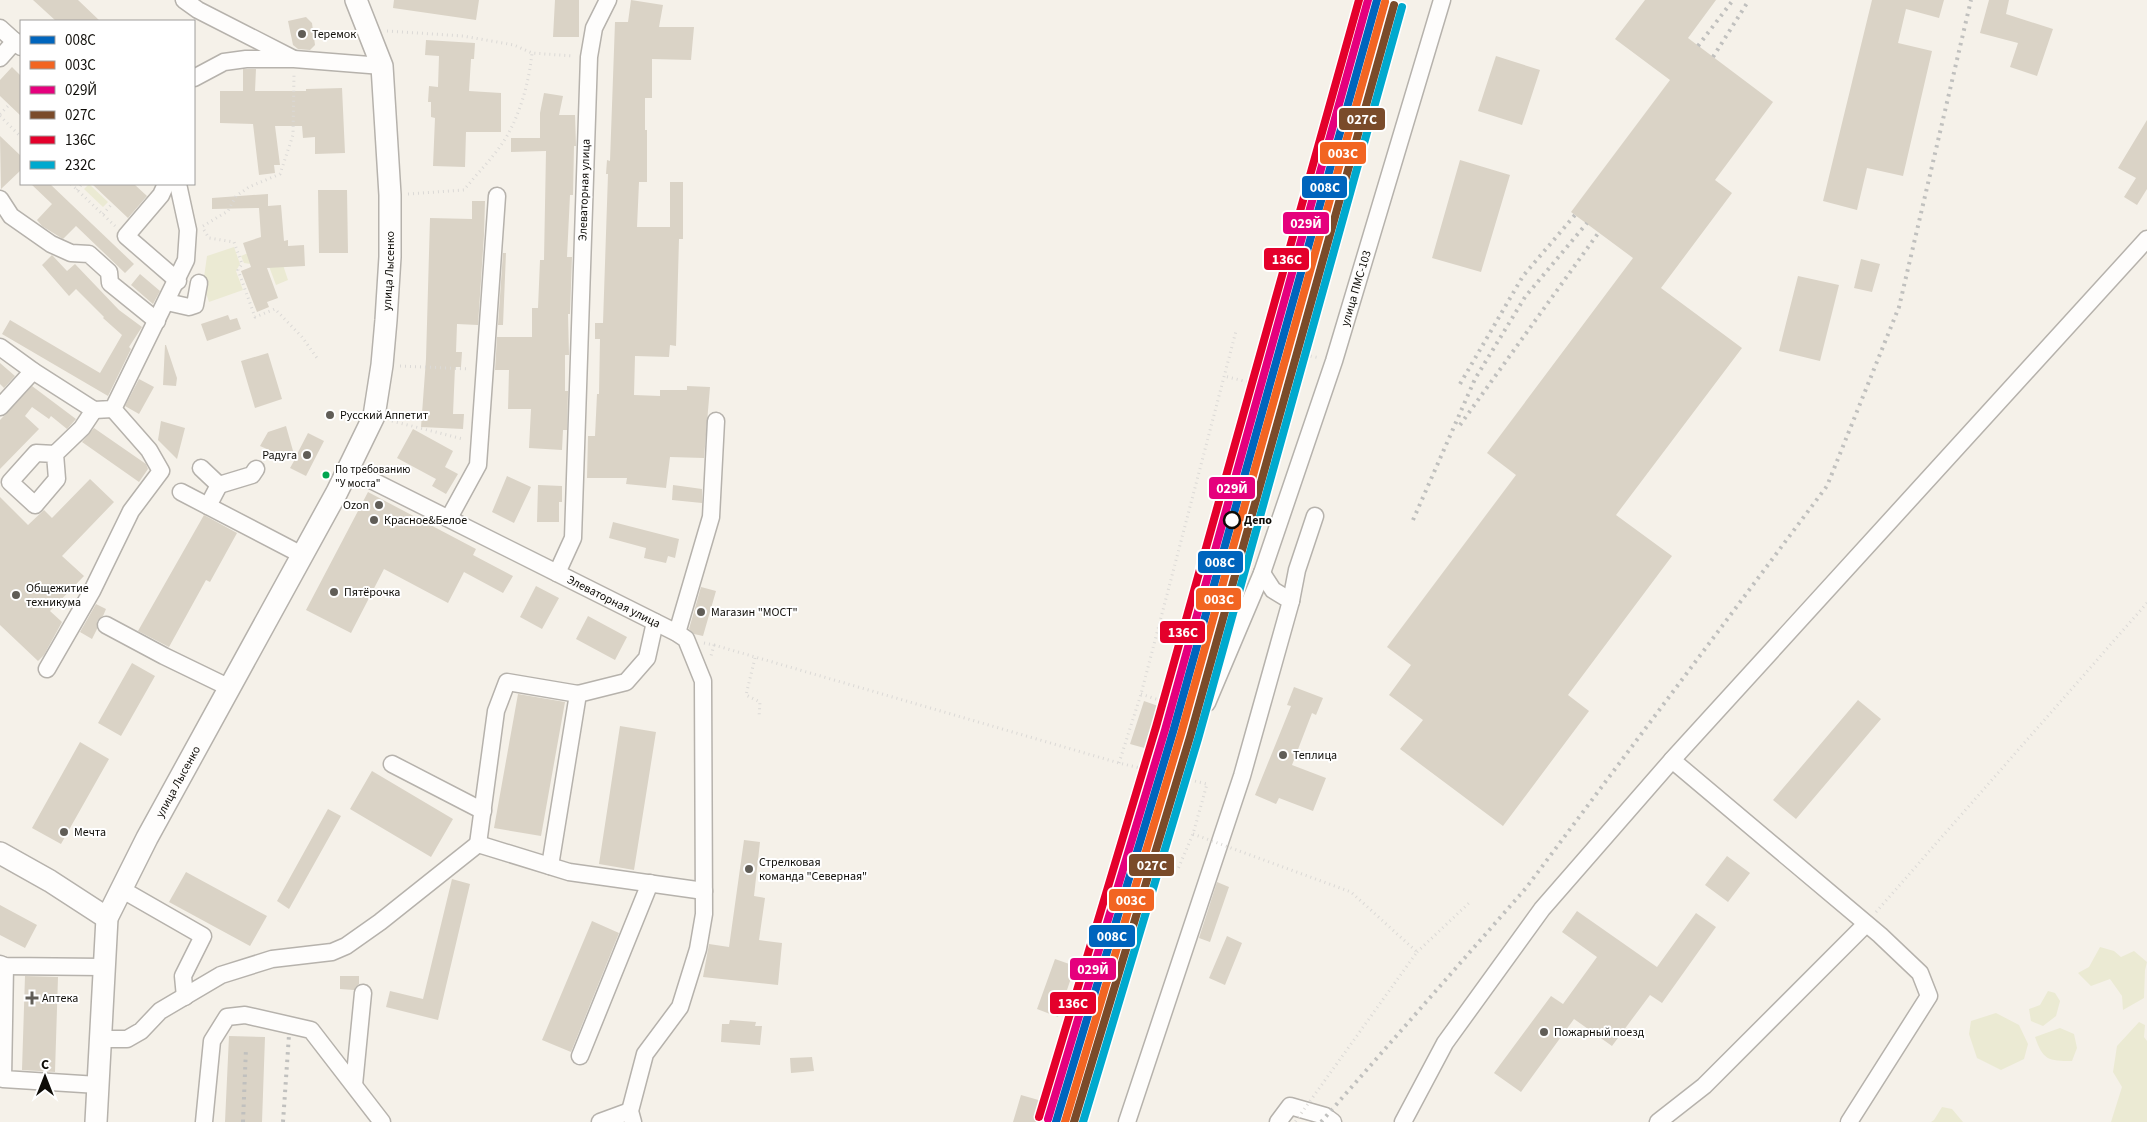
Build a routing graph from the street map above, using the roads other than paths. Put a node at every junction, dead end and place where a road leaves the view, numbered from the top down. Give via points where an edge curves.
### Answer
1 (184, 0) edge
2 (356, 0) edge
3 (608, 0) edge
4 (1442, 0) edge
5 (0, 28) edge
6 (18, 44) edge
7 (0, 58) edge
8 (294, 59) junction
9 (382, 66) junction
10 (195, 77) edge
11 (166, 185) edge
12 (178, 185) edge
13 (496, 196) dead end
14 (0, 199) edge
15 (2147, 239) edge
16 (178, 281) junction
17 (199, 283) dead end
18 (167, 302) junction
19 (157, 321) junction
20 (0, 347) edge
21 (33, 371) junction
22 (0, 407) edge
23 (112, 409) junction
24 (94, 410) junction
25 (716, 421) dead end
26 (55, 454) dead end
27 (201, 468) dead end
28 (256, 469) dead end
29 (349, 469) junction
30 (219, 485) junction
31 (181, 492) dead end
32 (208, 506) junction
33 (1315, 516) dead end
34 (449, 518) junction
35 (302, 555) junction
36 (557, 573) junction
37 (1262, 573) junction
38 (1291, 601) junction
39 (655, 622) junction
40 (106, 625) dead end
41 (677, 633) junction
42 (47, 669) dead end
43 (228, 687) junction
44 (578, 694) junction
45 (1200, 701) road end
46 (1672, 760) junction
47 (392, 764) dead end
48 (483, 812) junction
49 (478, 844) junction
50 (0, 854) edge
51 (550, 866) junction
52 (650, 883) junction
53 (121, 889) junction
54 (704, 891) junction
55 (107, 918) junction
56 (1866, 924) junction
57 (3, 965) edge
58 (103, 967) junction
59 (363, 993) dead end
60 (185, 996) junction
61 (100, 1039) junction
62 (580, 1056) dead end
63 (98, 1085) junction
64 (354, 1085) junction
65 (632, 1116) edge
66 (96, 1122) edge
67 (204, 1122) edge
68 (382, 1122) edge
69 (600, 1122) edge
70 (1127, 1122) edge
71 (1278, 1122) edge
72 (1333, 1122) edge
73 (1403, 1122) edge
74 (1658, 1122) edge
75 (1849, 1122) edge

1 - 8 street
2 - 9 main road, улица Лысенко
3 - 36 street, Элеваторная улица via 594,28 589,57 572,538
4 - 37 street, улица ПМС-103 via 1334,361
5 - 6 street
6 - 7 street
8 - 9 street
8 - 10 street via 224,62
9 - 29 main road, улица Лысенко via 390,195 390,257 382,365 374,416
11 - 16 street via 161,195 126,236
12 - 16 street via 195,229
13 - 34 street via 478,465
14 - 19 street via 12,216 51,244 71,253 89,254 109,272 110,283
15 - 46 street
16 - 18 street
17 - 18 street via 195,305 189,307
18 - 19 street
19 - 23 street
20 - 21 street
21 - 22 street
21 - 24 street
23 - 24 street
23 - 42 street via 149,450 161,471 130,511 92,591
24 - 26 street via 82,428
25 - 41 street via 711,517
27 - 30 street
28 - 30 street via 252,475
29 - 34 street
29 - 35 main road, улица Лысенко
30 - 32 street
31 - 32 street
32 - 35 street
33 - 38 street via 1297,570
34 - 36 street
35 - 43 main road, улица Лысенко
36 - 39 street, Элеваторная улица
37 - 38 street via 1273,590
37 - 45 street, улица ПМС-103
38 - 70 street via 1242,776
39 - 41 street, Элеваторная улица
39 - 44 street via 647,658 626,682
40 - 43 street
41 - 54 street, Элеваторная улица via 686,639 703,681
43 - 53 main road, улица Лысенко
44 - 48 street via 507,682 496,711
44 - 51 street
46 - 56 street
46 - 73 street via 1542,909 1446,1043
47 - 48 street
48 - 49 street
49 - 51 street
49 - 60 street via 346,946 332,952 272,959 221,975
50 - 55 main road
51 - 52 street via 569,872
52 - 54 street
52 - 62 street
53 - 55 main road, улица Лысенко
53 - 60 street via 203,936 182,976
54 - 65 street, Элеваторная улица via 698,949 680,1007 645,1054
55 - 58 main road, улица Лысенко
56 - 74 street via 1704,1086
56 - 75 street via 1920,973 1929,996
57 - 58 street
57 - 63 street via 3,1080
58 - 61 main road, улица Лысенко
59 - 64 street
60 - 61 street via 160,1012 141,1032 127,1039
61 - 63 main road, улица Лысенко
63 - 66 main road, улица Лысенко
64 - 67 street via 311,1030 245,1015 227,1017 212,1041
64 - 68 street
65 - 69 street
71 - 72 street via 1290,1106 1325,1116

